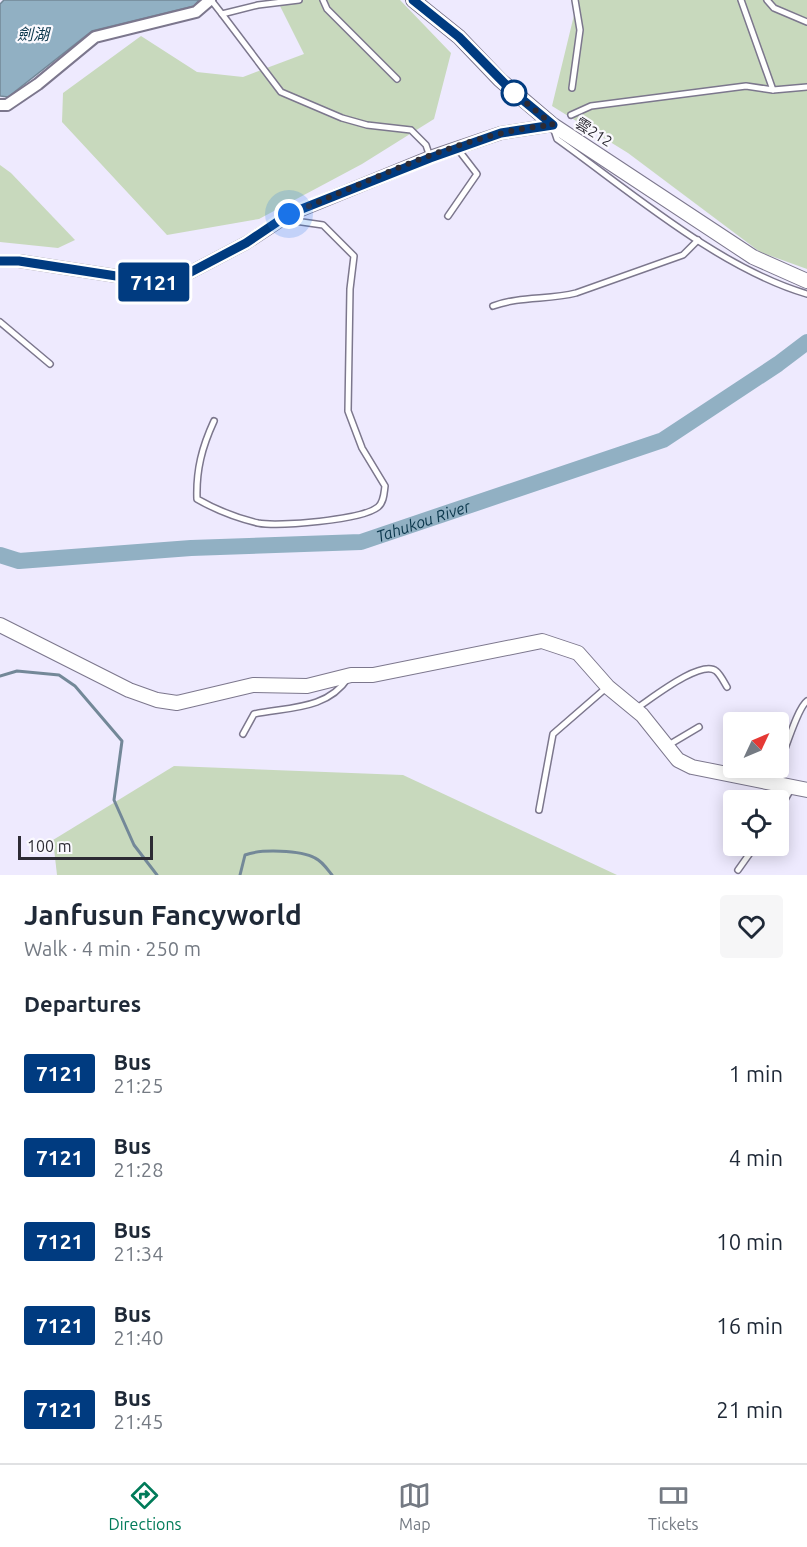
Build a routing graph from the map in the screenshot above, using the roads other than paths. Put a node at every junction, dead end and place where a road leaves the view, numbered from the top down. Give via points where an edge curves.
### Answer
1 (211, 0) edge
2 (299, 0) edge
3 (323, 0) edge
4 (413, 0) edge
5 (575, 0) edge
6 (741, 0) edge
7 (767, 0) edge
8 (222, 14) junction
9 (807, 22) edge
10 (397, 79) dead end
11 (807, 87) edge
12 (572, 88) dead end
13 (773, 90) junction
14 (0, 105) edge
15 (571, 115) dead end
16 (553, 125) junction
17 (457, 148) junction
18 (430, 158) junction
19 (289, 214) junction
20 (448, 216) dead end
21 (698, 240) junction
22 (0, 261) edge
23 (807, 281) edge
24 (807, 294) edge
25 (494, 306) dead end
26 (0, 322) edge
27 (50, 364) dead end
28 (214, 421) dead end
29 (0, 625) edge
30 (351, 675) junction
31 (608, 687) junction
32 (727, 687) dead end
33 (807, 701) edge
34 (635, 709) junction
35 (699, 727) dead end
36 (243, 734) dead end
37 (789, 742) edge
38 (666, 747) junction
39 (774, 778) edge
40 (771, 785) junction
41 (791, 788) junction
42 (807, 790) edge
43 (789, 792) edge
44 (539, 810) dead end
45 (748, 856) edge
46 (738, 870) dead end

1 - 8 lane
1 - 14 street via 196,12 95,37 38,84 7,105
2 - 8 lane
3 - 10 lane via 327,9
4 - 16 street, 雲212 / 雲212 via 459,37 515,95
5 - 12 lane via 580,30
6 - 13 lane
7 - 9 lane via 774,8
8 - 18 lane via 282,92 342,118 411,130 426,145
11 - 13 lane
13 - 15 lane via 746,86 591,106
16 - 17 street via 501,133
16 - 21 lane via 557,139
16 - 23 street, 雲212 / 雲212 via 753,257
17 - 18 street
17 - 20 lane via 477,174
18 - 19 street
19 - 22 street via 246,243 168,284
19 - 28 lane via 295,221 323,225 354,256 348,411 362,448 385,486 382,501 364,513 285,524 260,523 217,510 197,499 196,481 200,451
21 - 24 lane via 774,282
21 - 25 lane via 683,255 576,293 509,300
26 - 27 lane
29 - 30 street via 129,690 177,703 253,685 307,686
30 - 31 street via 373,675 542,641 578,653
30 - 36 lane via 334,694 308,706 254,714
31 - 34 street
31 - 44 lane via 553,734
32 - 34 lane via 717,671 708,668 693,672
33 - 37 lane via 797,713
34 - 38 street
35 - 38 lane
38 - 40 street via 692,767
39 - 40 lane
40 - 41 street
41 - 42 street
41 - 43 lane
45 - 46 lane

